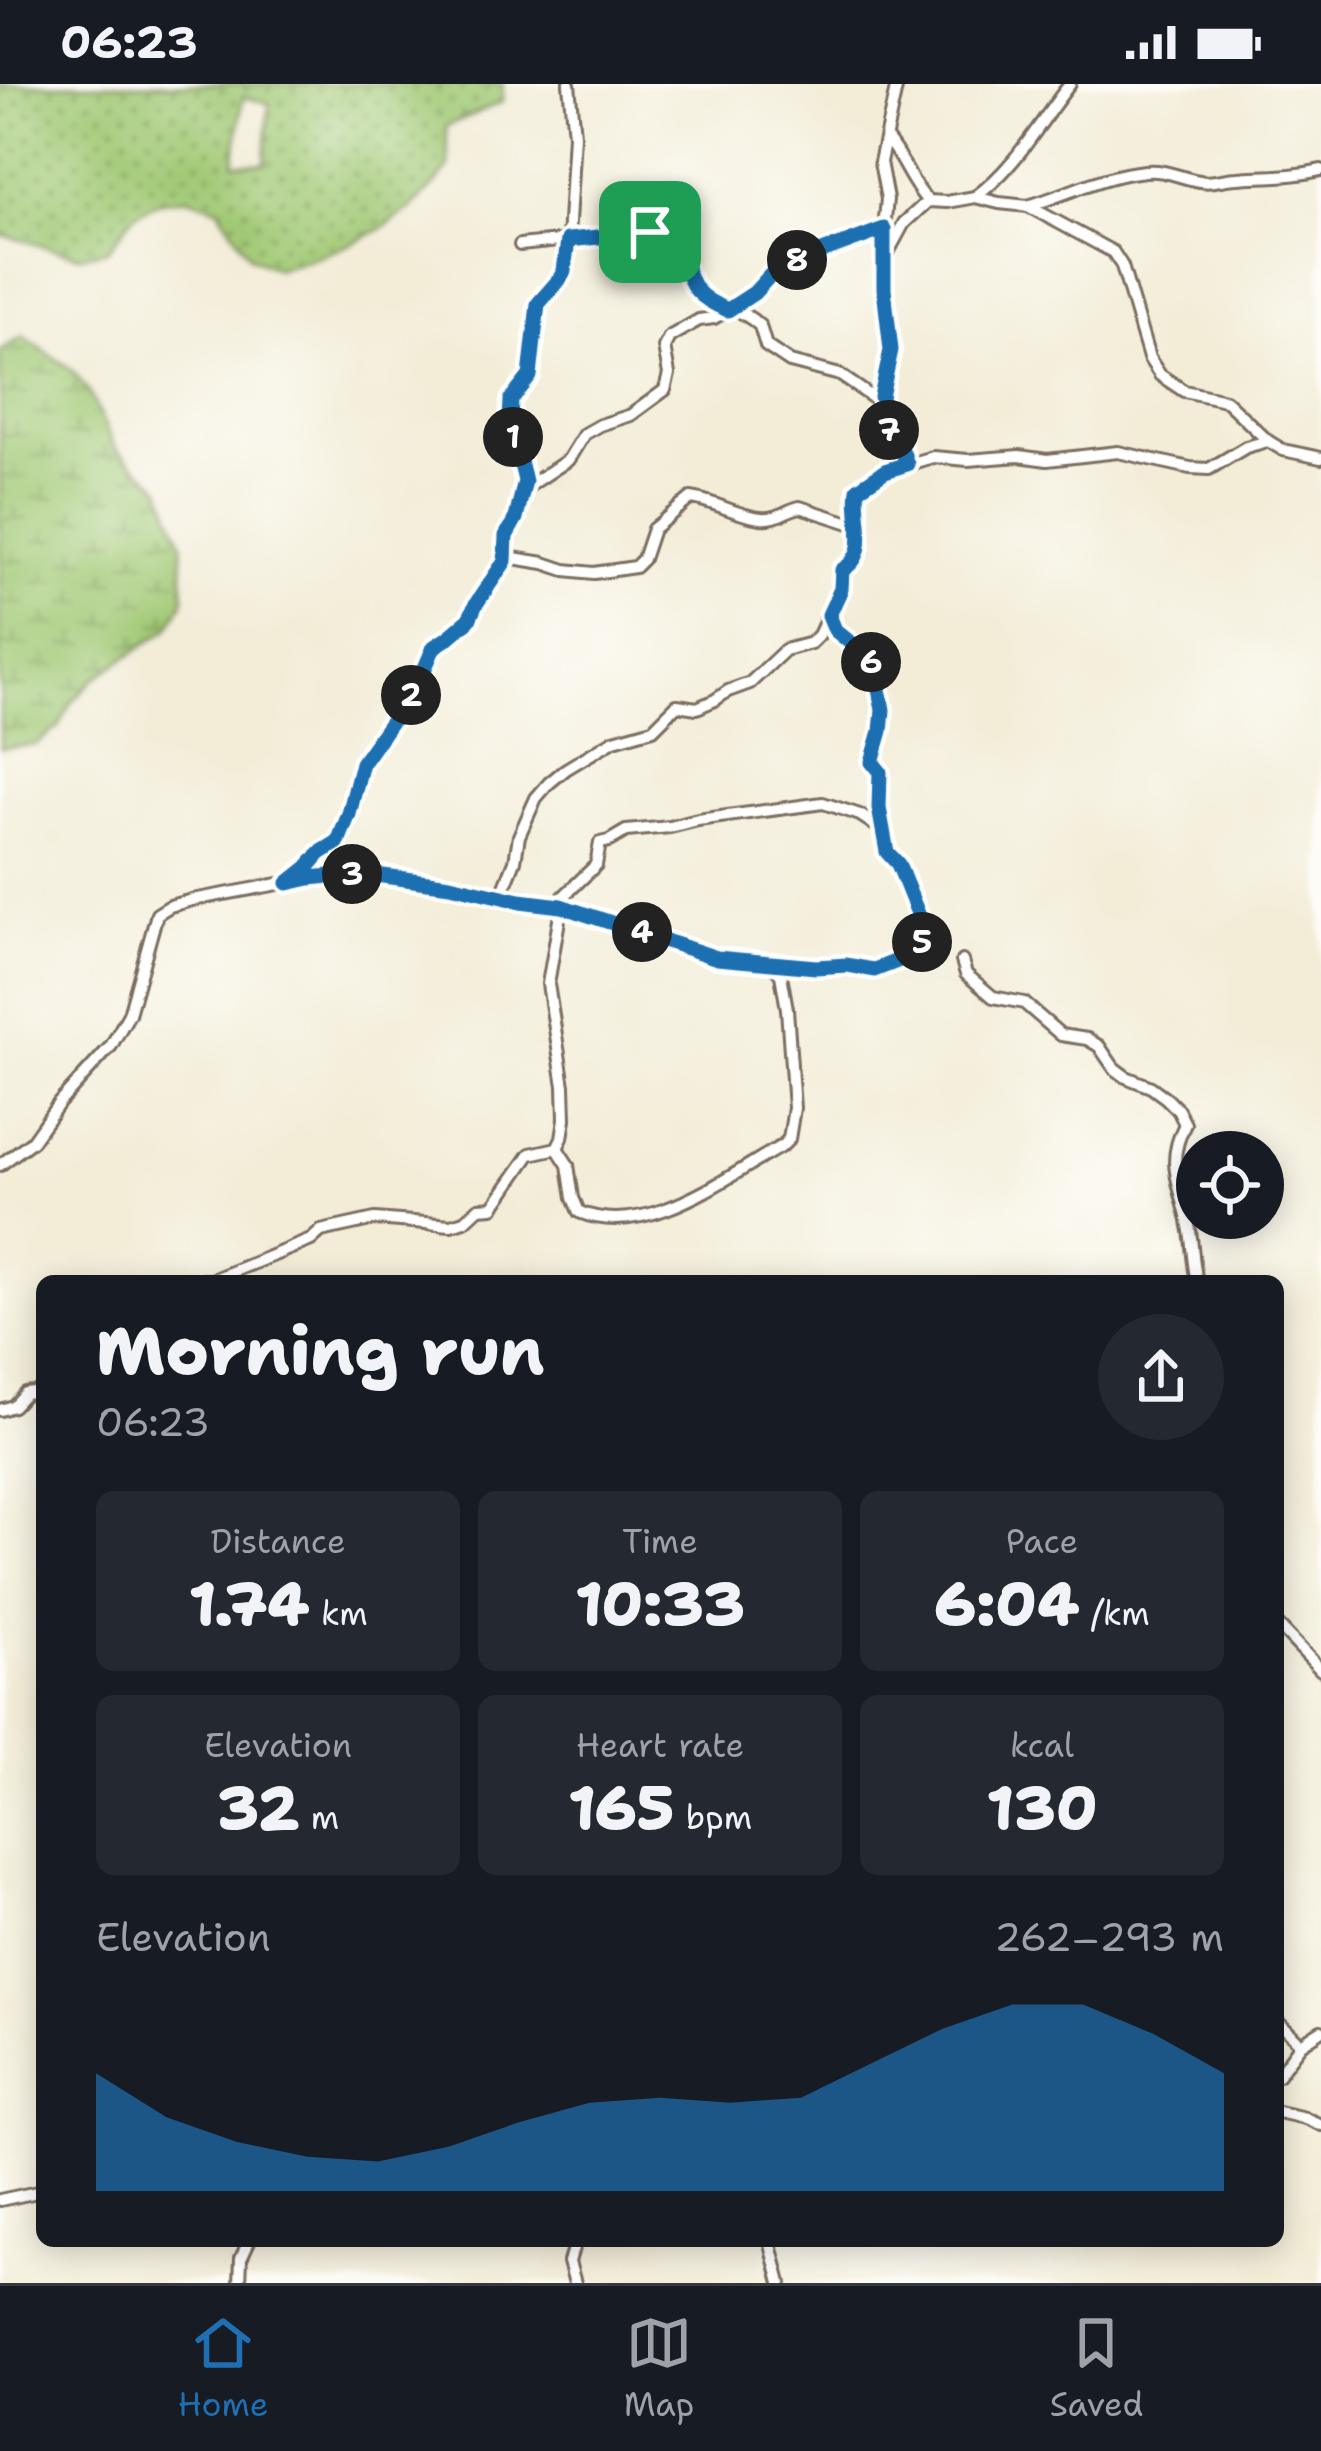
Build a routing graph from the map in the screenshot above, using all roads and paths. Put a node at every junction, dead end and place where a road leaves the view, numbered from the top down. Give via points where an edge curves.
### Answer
1 (569, 84) edge
2 (896, 84) edge
3 (1070, 84) edge
4 (887, 139) junction
5 (1321, 170) edge
6 (975, 197) junction
7 (928, 201) junction
8 (1028, 206) junction
9 (884, 229) junction
10 (568, 240) junction
11 (520, 245) dead end
12 (884, 260) junction
13 (731, 309) junction
14 (882, 404) junction
15 (1268, 441) junction
16 (1321, 458) edge
17 (907, 464) junction
18 (523, 490) junction
19 (859, 526) junction
20 (505, 561) junction
21 (829, 615) junction
22 (883, 830) junction
23 (288, 883) junction
24 (501, 896) junction
25 (561, 906) junction
26 (962, 961) dead end
27 (771, 963) junction
28 (556, 1148) junction
29 (0, 1165) edge
30 (224, 1275) edge
31 (1195, 1275) edge
32 (36, 1392) edge
33 (0, 1410) edge
34 (1284, 1631) edge
35 (1321, 1670) edge
36 (1284, 2028) edge
37 (1321, 2031) edge
38 (1301, 2044) junction
39 (1284, 2067) edge
40 (1284, 2113) edge
41 (1321, 2125) edge
42 (36, 2192) edge
43 (0, 2200) edge
44 (246, 2247) edge
45 (573, 2247) edge
46 (772, 2247) edge
47 (240, 2283) edge
48 (575, 2283) edge
49 (781, 2283) edge

1 - 10 street
2 - 4 street
3 - 6 street via 1010,167
4 - 7 street
4 - 9 street via 880,162
5 - 8 street via 1208,183 1143,171
6 - 7 street
6 - 8 street
7 - 12 street via 904,223
8 - 15 street via 1113,252 1160,375 1184,391 1226,400
9 - 12 street
9 - 13 street via 776,269
10 - 11 street
10 - 13 street via 673,235 694,290
10 - 18 street via 564,271 538,304 530,376 511,400
12 - 14 street via 891,350
13 - 14 street via 760,326 766,346 790,362 840,375
13 - 18 street via 669,337 665,390 631,416 584,434 568,460
14 - 17 street
15 - 16 street
15 - 17 street via 1209,469 1118,452
17 - 19 street via 858,489
18 - 20 street
19 - 20 street via 800,508 761,519 691,498 653,529 635,567 594,573
19 - 21 street via 860,548 842,570
20 - 23 street via 469,620 434,647 362,763 338,842
21 - 22 street via 871,660 878,684 883,710 872,762 880,772
21 - 24 street via 811,643 785,650 750,682 697,708 677,705 652,729 614,740 549,783 519,836
22 - 25 street via 823,803 626,831 600,843 596,865
22 - 27 street via 921,921 918,953 874,970
23 - 24 street via 361,873
23 - 29 street via 158,914 129,1014 111,1046 32,1141
24 - 25 street
25 - 27 street via 717,958
25 - 28 street via 548,984 565,1086
26 - 31 street via 993,997 1024,1003 1061,1035 1100,1046 1114,1068 1184,1117 1176,1184
27 - 28 street via 787,1009 794,1108 782,1146 688,1201 630,1218 579,1213
28 - 30 street via 530,1154 493,1207 465,1221 375,1219 321,1231
32 - 33 street
34 - 35 street
36 - 38 street
37 - 38 street
38 - 39 street
40 - 41 street
42 - 43 street
44 - 47 street
45 - 48 street
46 - 49 street

